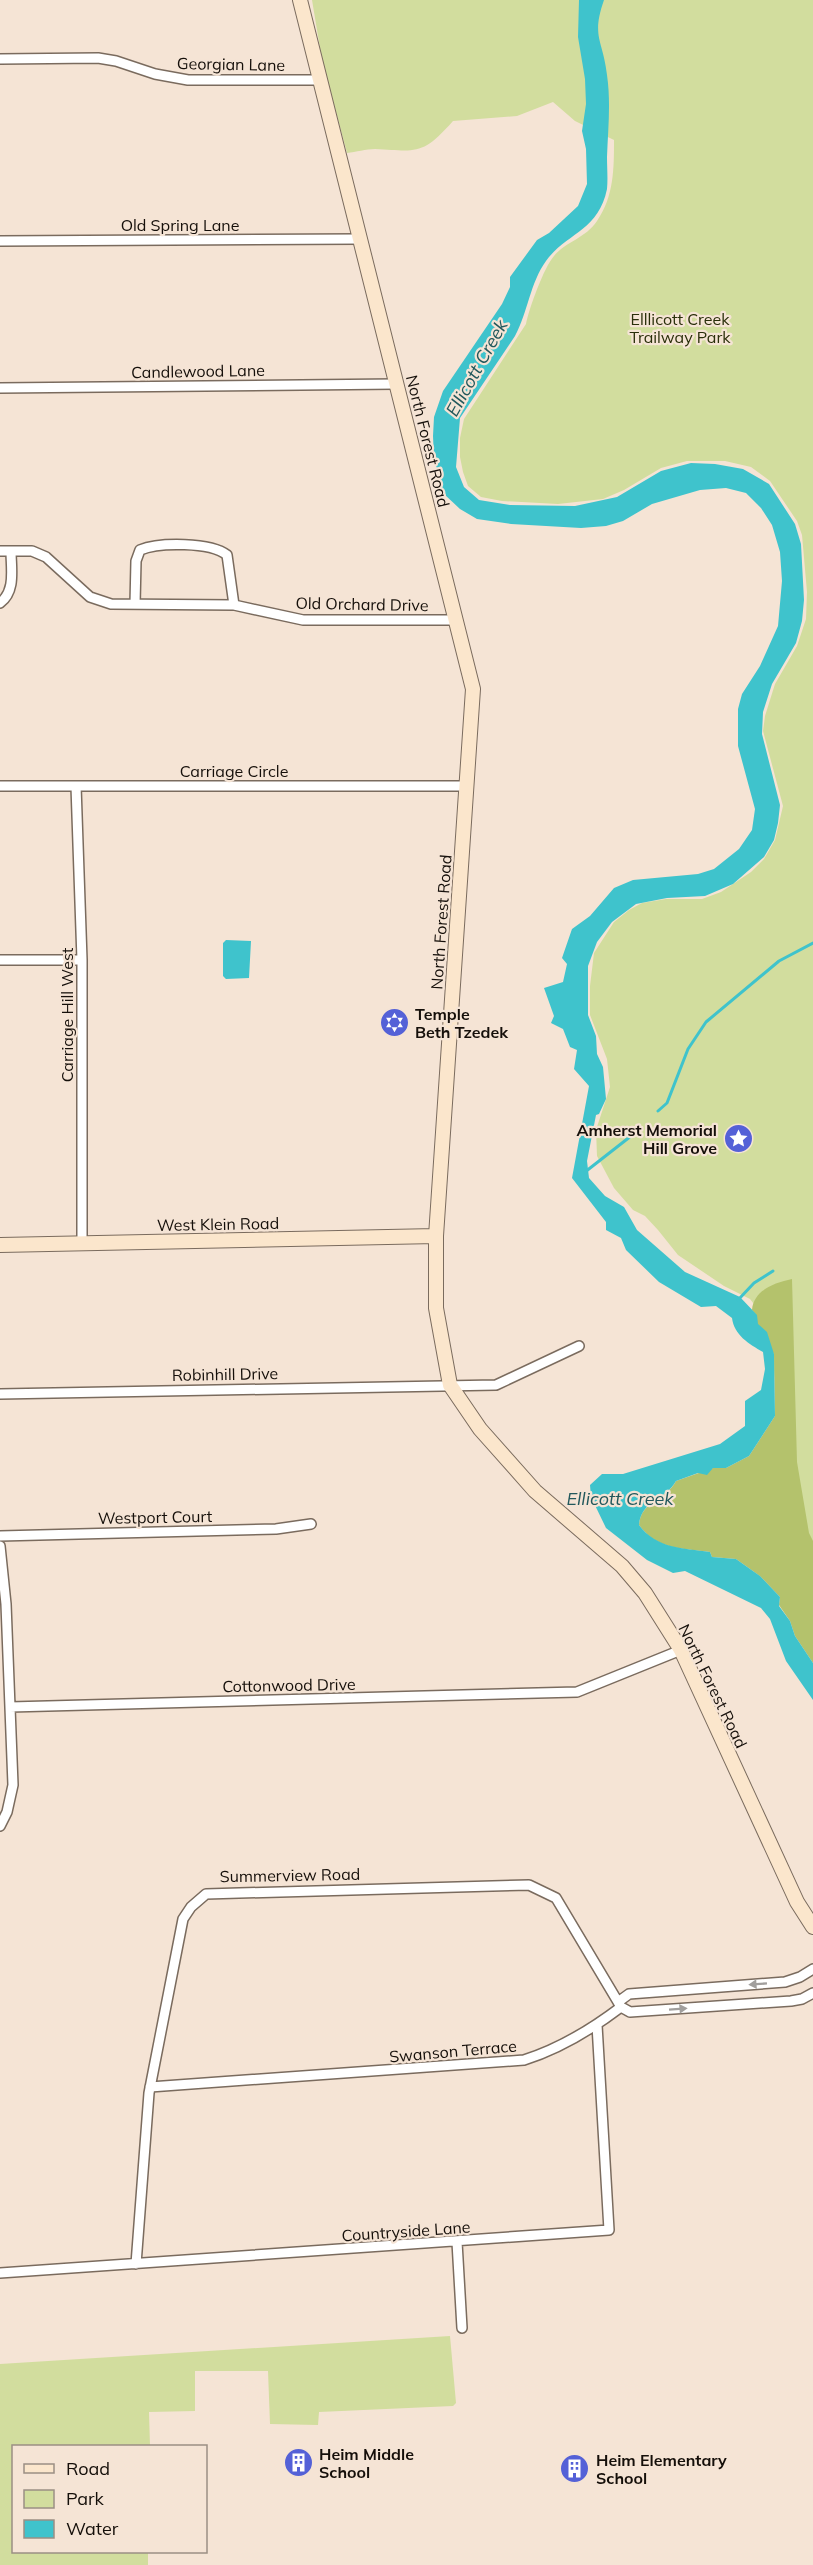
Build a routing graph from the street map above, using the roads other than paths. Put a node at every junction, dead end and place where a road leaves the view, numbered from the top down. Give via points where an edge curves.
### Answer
1 (300, 0) edge
2 (0, 59) edge
3 (320, 80) junction
4 (360, 239) junction
5 (0, 241) edge
6 (396, 384) junction
7 (0, 388) edge
8 (0, 551) edge
9 (11, 551) junction
10 (0, 603) edge
11 (135, 604) junction
12 (234, 605) junction
13 (456, 620) junction
14 (0, 786) edge
15 (76, 786) junction
16 (468, 786) junction
17 (0, 960) edge
18 (82, 960) junction
19 (436, 1236) junction
20 (82, 1244) junction
21 (0, 1245) edge
22 (579, 1347) dead end
23 (450, 1384) junction
24 (0, 1394) edge
25 (311, 1524) dead end
26 (0, 1536) edge
27 (0, 1546) edge
28 (681, 1650) junction
29 (10, 1707) junction
30 (0, 1826) edge
31 (813, 1927) edge
32 (813, 1969) edge
33 (813, 1993) edge
34 (619, 2004) junction
35 (597, 2025) junction
36 (150, 2087) junction
37 (457, 2242) junction
38 (136, 2264) junction
39 (0, 2273) edge
40 (462, 2328) dead end

1 - 3 street, North Forest Road
2 - 3 street, Georgian Lane via 98,58 188,80
3 - 4 street, North Forest Road
4 - 5 street, Old Spring Lane
4 - 6 street, North Forest Road
6 - 7 street, Candlewood Lane
6 - 13 street, North Forest Road
8 - 9 street, Old Orchard Drive
9 - 10 street via 11,589
9 - 11 street, Old Orchard Drive via 32,551 46,557 83,592 100,602
11 - 12 street, Old Orchard Drive
11 - 12 street via 140,550 150,546 212,546 227,555
12 - 13 street, Old Orchard Drive via 303,620
13 - 16 street, North Forest Road via 473,689
14 - 15 street, Carriage Circle
15 - 16 street, Carriage Circle
15 - 18 street, Carriage Hill West
16 - 19 street, North Forest Road
17 - 18 street
18 - 20 street, Carriage Hill West
19 - 20 street, West Klein Road
19 - 23 street, North Forest Road via 436,1308
20 - 21 street, West Klein Road
22 - 23 street, Robinhill Drive via 496,1384
23 - 24 street, Robinhill Drive
23 - 28 street, North Forest Road via 480,1429 535,1491 622,1566 645,1593
25 - 26 street, Westport Court via 276,1529
27 - 29 street
28 - 29 street, Cottonwood Drive via 577,1692
28 - 31 street, North Forest Road via 796,1902
29 - 30 street via 13,1785
32 -> 34 street, Swanson Terrace via 785,1982 629,1994
34 -> 33 street via 630,2012 771,2003 802,1999
34 - 35 street, Swanson Terrace
34 - 36 street, Summerview Road via 556,1898 529,1885 212,1892 197,1899 183,1919
35 - 36 street, Swanson Terrace via 547,2053 524,2060
35 - 37 street, Countryside Lane via 609,2230
36 - 38 street, Summerview Road
37 - 38 street, Countryside Lane
37 - 40 street
38 - 39 street, Countryside Lane

